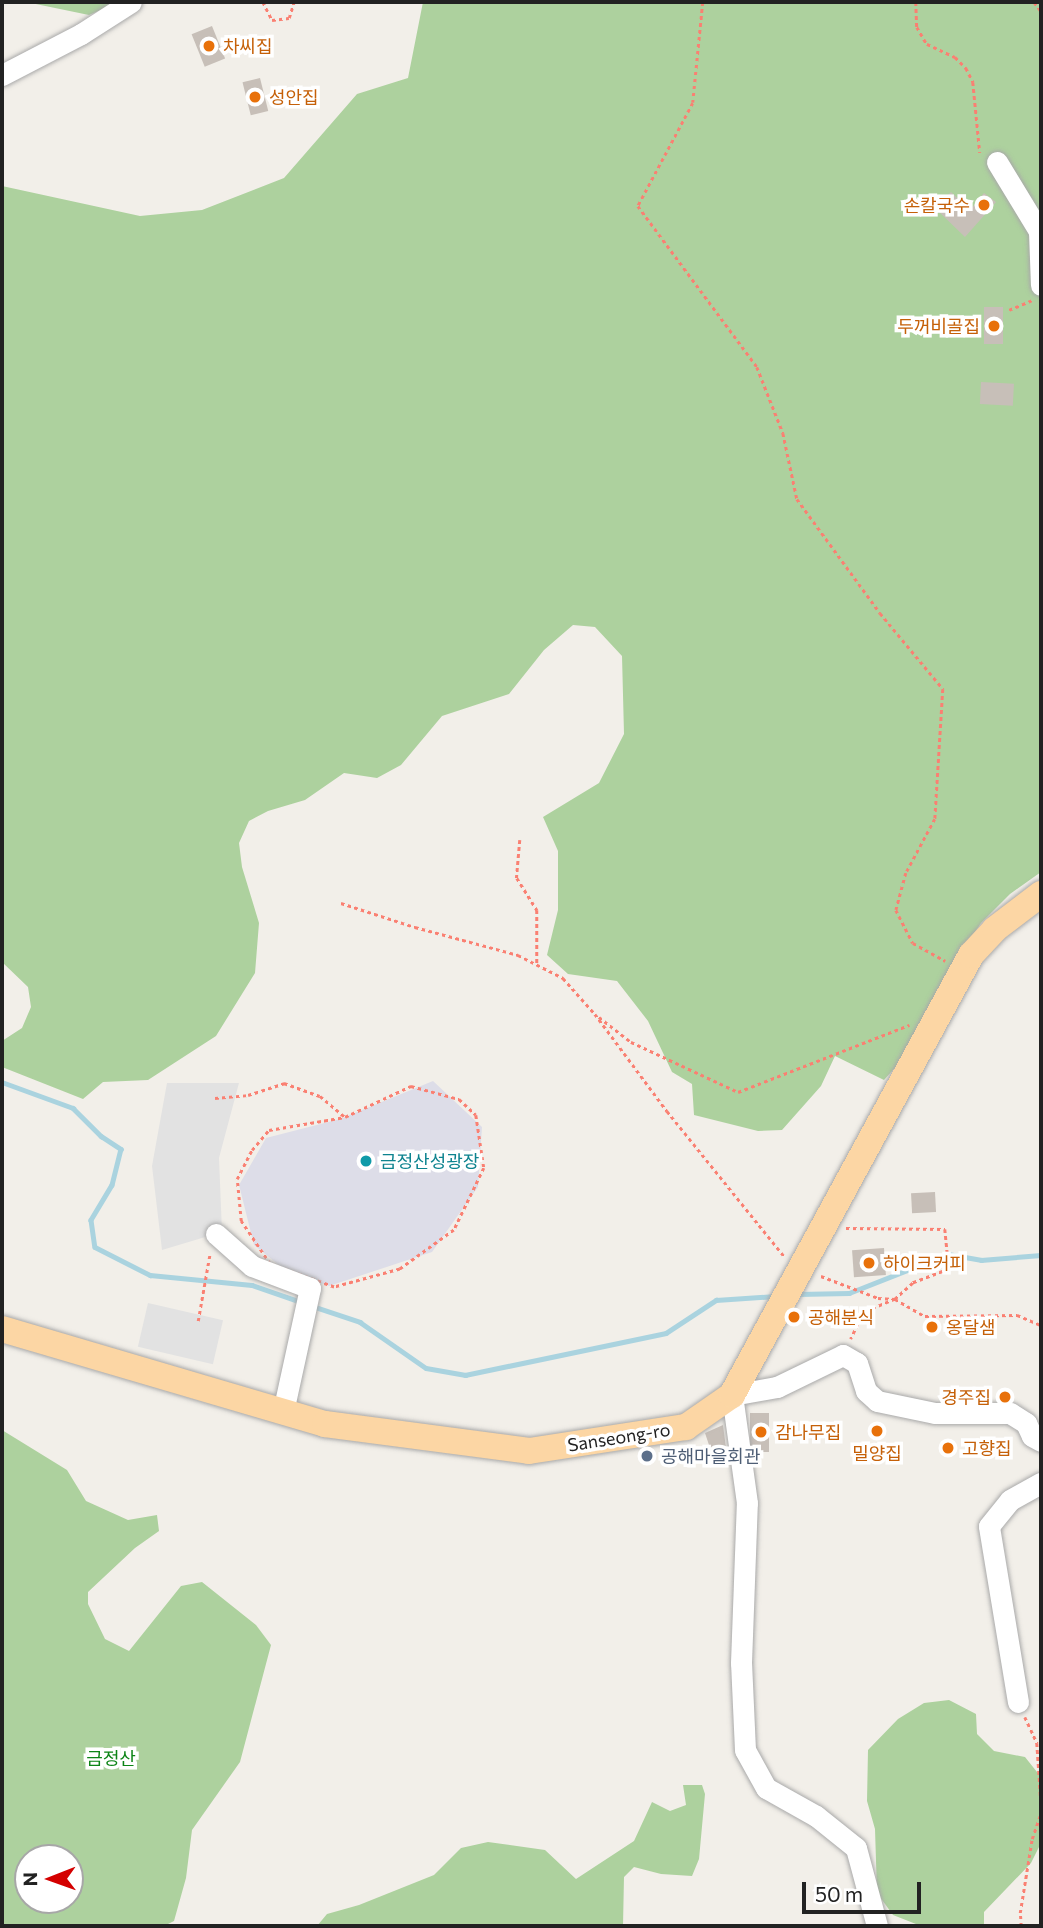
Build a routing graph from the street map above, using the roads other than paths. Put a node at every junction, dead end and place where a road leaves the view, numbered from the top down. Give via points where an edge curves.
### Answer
1 (131, 2) edge
2 (2, 75) edge
3 (997, 162) road end
4 (1041, 285) edge
5 (1041, 894) edge
6 (216, 1234) dead end
7 (2, 1329) edge
8 (732, 1395) junction
9 (283, 1412) junction
10 (1041, 1441) edge
11 (1041, 1483) edge
12 (1017, 1702) road end
13 (877, 1926) edge

1 - 2 street
3 - 4 street via 1039,231
5 - 8 main road, Sanseong-ro via 981,943 963,972
6 - 9 street via 252,1266 310,1288
7 - 9 main road, Sanseong-ro
8 - 9 main road, Sanseong-ro via 686,1427 529,1451 325,1424
8 - 10 street via 777,1387 843,1355 857,1363 866,1391 877,1401 935,1413 1010,1413
8 - 13 street via 747,1503 741,1663 745,1750 766,1788 816,1816 856,1848
11 - 12 street via 1010,1500 989,1526

